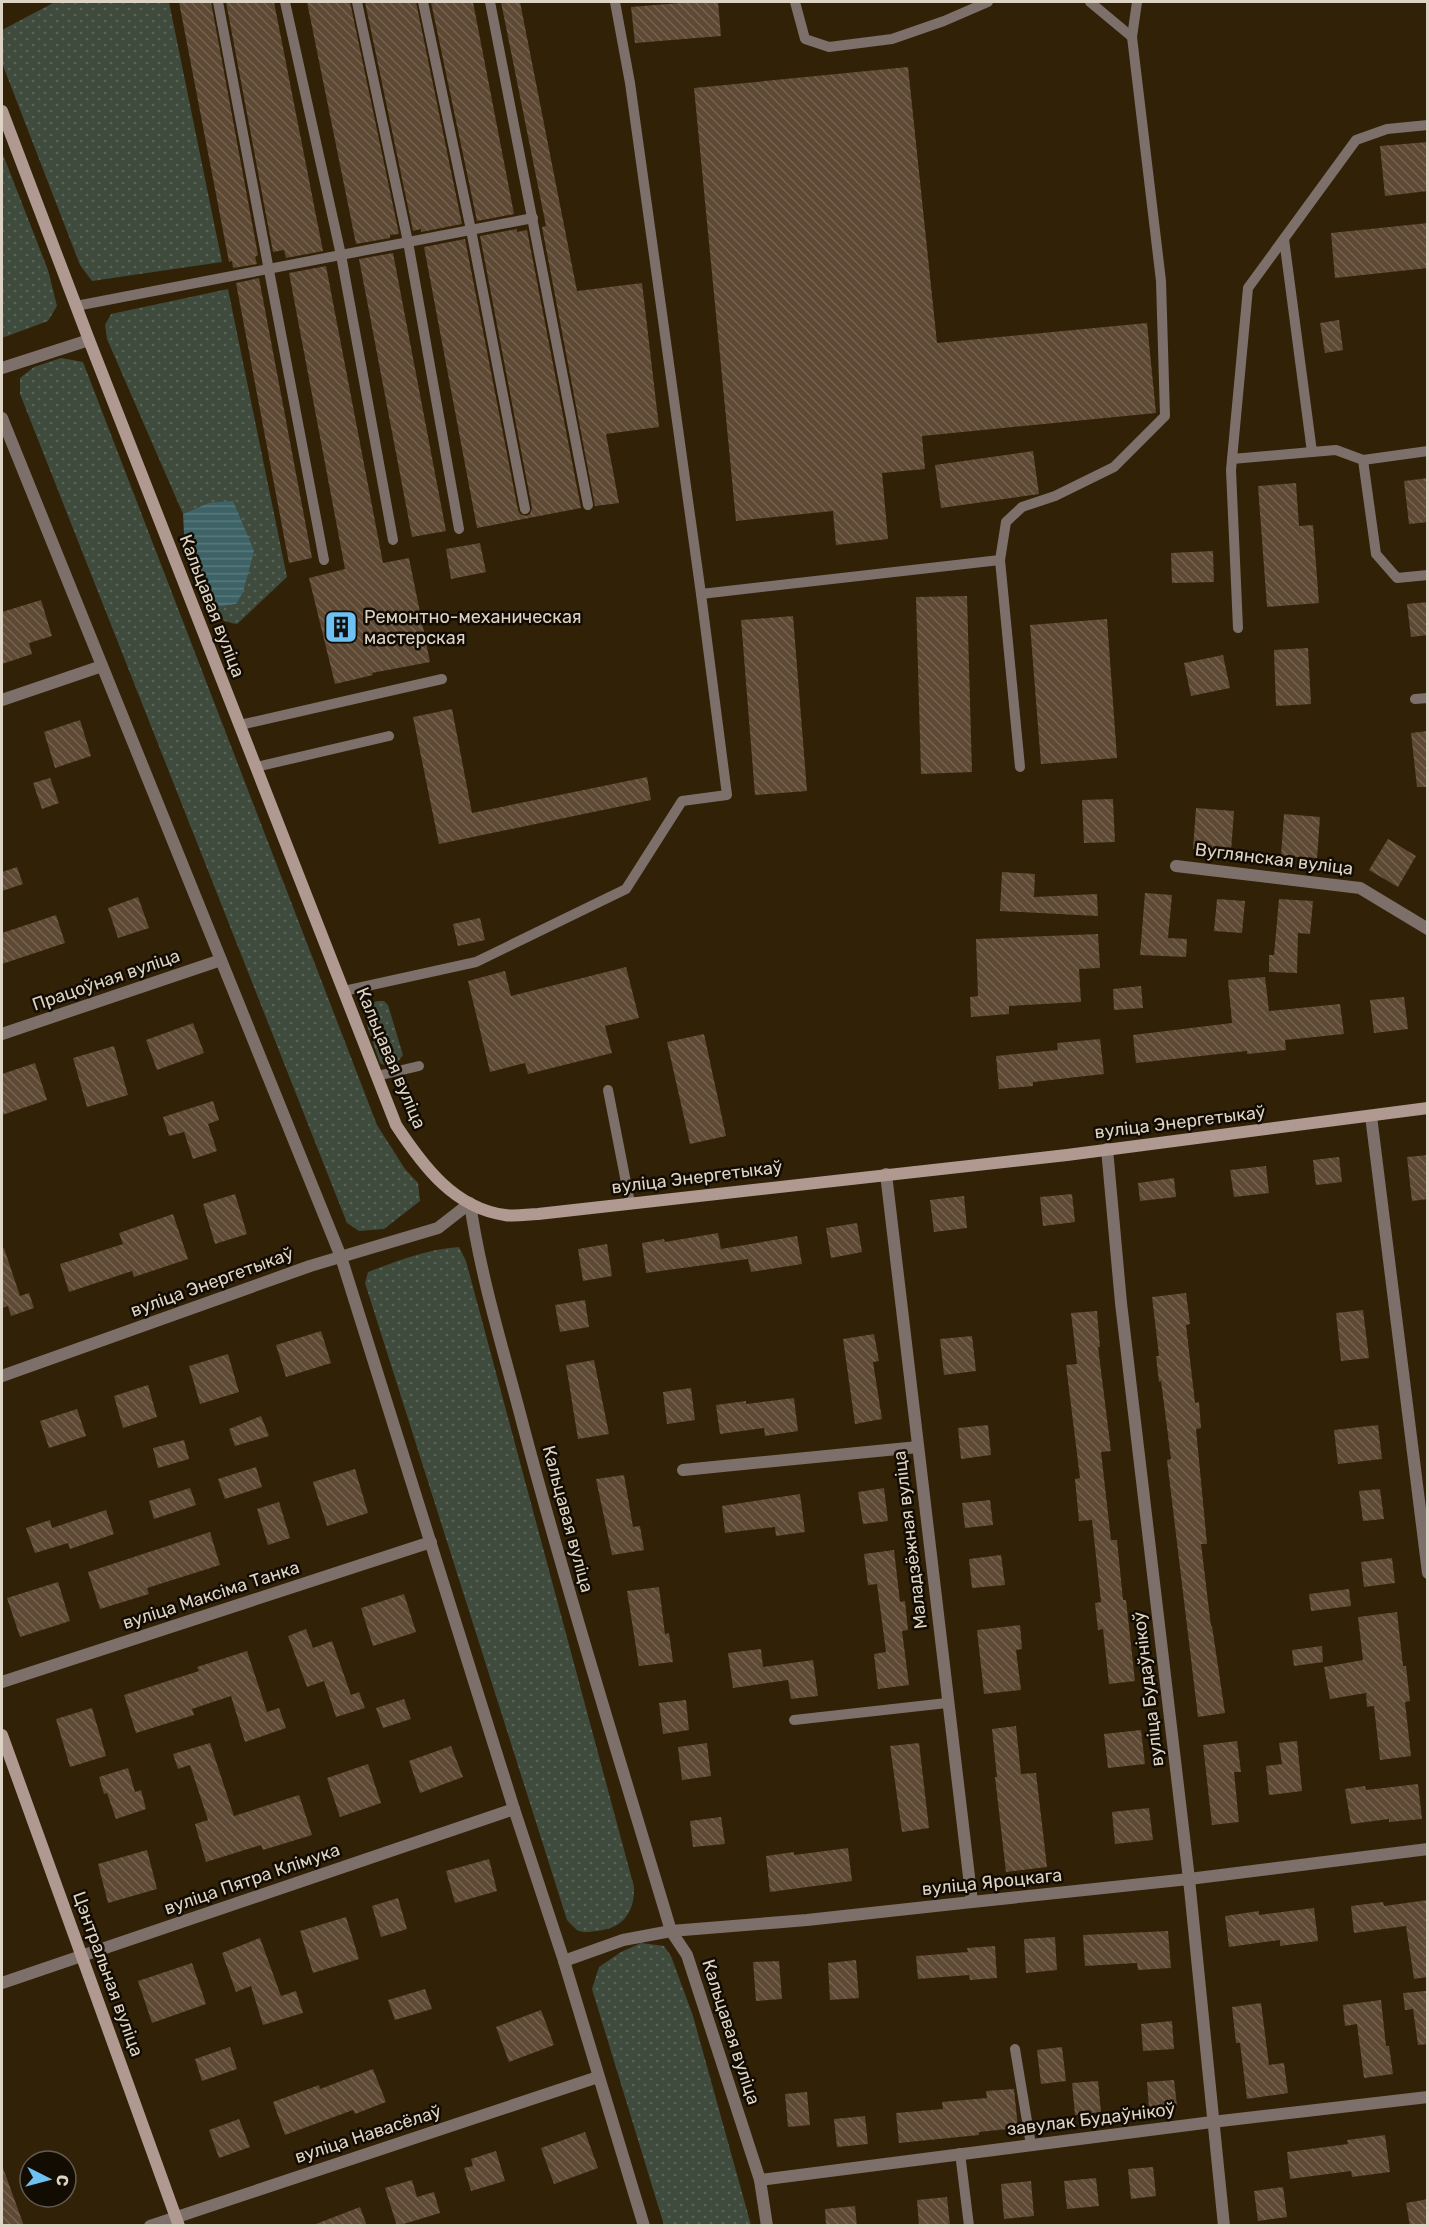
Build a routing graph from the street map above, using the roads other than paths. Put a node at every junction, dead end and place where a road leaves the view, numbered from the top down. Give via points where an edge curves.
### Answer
1 (218, 2) edge
2 (285, 2) edge
3 (357, 2) edge
4 (423, 2) edge
5 (490, 2) edge
6 (615, 2) edge
7 (795, 2) edge
8 (987, 2) edge
9 (1090, 2) edge
10 (1137, 2) edge
11 (1132, 37) junction
12 (2, 111) edge
13 (1428, 125) edge
14 (533, 218) junction
15 (471, 230) junction
16 (1284, 238) junction
17 (408, 242) junction
18 (341, 255) junction
19 (270, 268) junction
20 (76, 306) junction
21 (89, 340) junction
22 (2, 368) edge
23 (2, 418) edge
24 (1428, 451) edge
25 (1312, 452) junction
26 (1232, 459) junction
27 (1363, 460) junction
28 (588, 505) dead end
29 (525, 509) dead end
30 (459, 529) dead end
31 (393, 540) dead end
32 (324, 560) dead end
33 (1000, 560) junction
34 (1428, 575) edge
35 (701, 594) junction
36 (1238, 628) dead end
37 (102, 666) junction
38 (442, 679) dead end
39 (1428, 698) edge
40 (1415, 699) dead end
41 (2, 700) edge
42 (240, 725) junction
43 (389, 736) dead end
44 (256, 767) junction
45 (1020, 767) dead end
46 (1176, 866) dead end
47 (1428, 929) edge
48 (221, 960) junction
49 (344, 991) junction
50 (2, 1034) edge
51 (419, 1066) dead end
52 (377, 1076) junction
53 (608, 1090) dead end
54 (1428, 1108) edge
55 (1371, 1116) junction
56 (1107, 1149) junction
57 (886, 1174) junction
58 (470, 1203) junction
59 (630, 1203) junction
60 (342, 1257) junction
61 (2, 1376) edge
62 (918, 1447) junction
63 (683, 1470) dead end
64 (431, 1542) junction
65 (1428, 1573) edge
66 (2, 1682) edge
67 (947, 1703) junction
68 (794, 1720) dead end
69 (2, 1735) edge
70 (514, 1809) junction
71 (1428, 1849) edge
72 (1189, 1879) junction
73 (972, 1902) junction
74 (671, 1931) junction
75 (83, 1956) junction
76 (564, 1961) junction
77 (2, 1983) edge
78 (1015, 2049) dead end
79 (598, 2078) junction
80 (1428, 2097) edge
81 (1212, 2122) junction
82 (1031, 2145) junction
83 (960, 2153) junction
84 (760, 2180) junction
85 (178, 2221) edge
86 (150, 2226) edge
87 (644, 2226) edge
88 (767, 2226) edge
89 (969, 2226) edge
90 (1224, 2226) edge

1 - 19 lane
2 - 18 lane
3 - 17 lane
4 - 15 lane
5 - 14 lane
6 - 35 lane via 630,83
7 - 8 lane via 805,39 829,46 892,39
9 - 11 lane
10 - 11 lane
11 - 33 lane via 1161,281 1165,416 1114,466 1055,496 1022,507 1006,522
12 - 20 street, Кальцавая вуліца
13 - 16 lane via 1387,129 1356,140
14 - 15 lane
14 - 28 lane
15 - 17 lane
15 - 29 lane
16 - 25 lane
16 - 26 lane via 1248,288
17 - 18 lane
17 - 30 lane
18 - 19 lane
18 - 31 lane
19 - 20 lane
19 - 32 lane
20 - 21 street, Кальцавая вуліца
21 - 22 street
21 - 42 street, Кальцавая вуліца
23 - 37 street
24 - 27 lane
25 - 26 lane
25 - 27 lane via 1336,450
26 - 36 lane
27 - 34 lane via 1376,554 1397,578
33 - 35 lane
33 - 45 lane
35 - 49 lane via 727,795 682,801 626,889 476,962
37 - 41 street
37 - 48 street
38 - 42 lane
39 - 40 lane
42 - 44 street, Кальцавая вуліца
43 - 44 lane
44 - 49 street, Кальцавая вуліца
46 - 47 street, Вуглянская вуліца via 1359,888
48 - 50 street, Працоўная вуліца
48 - 60 street
49 - 52 street, Кальцавая вуліца
51 - 52 lane
52 - 58 street, Кальцавая вуліца via 396,1125 414,1153 448,1191
53 - 59 lane
54 - 55 street, вуліца Энергетыкаў
55 - 56 street, вуліца Энергетыкаў
55 - 65 street
56 - 57 street, вуліца Энергетыкаў
56 - 72 street, вуліца Будаўнікоў via 1121,1303
57 - 59 street, вуліца Энергетыкаў
57 - 62 street, Маладзёжная вуліца
58 - 59 street, вуліца Энергетыкаў via 507,1215
58 - 60 street, вуліца Энергетыкаў via 438,1228
58 - 74 street, Кальцавая вуліца via 474,1233 557,1553
60 - 61 street, вуліца Энергетыкаў
60 - 64 street
62 - 63 street
62 - 67 street, Маладзёжная вуліца
64 - 66 street, вуліца Максіма Танка
64 - 70 street
67 - 68 lane
67 - 73 street, Маладзёжная вуліца
69 - 75 street, Цэнтральная вуліца
70 - 75 street, вуліца Пятра Клімука
70 - 76 street
71 - 72 street, вуліца Яроцкага
72 - 73 street, вуліца Яроцкага
72 - 81 street, вуліца Будаўнікоў
73 - 74 street, вуліца Яроцкага
74 - 76 street, вуліца Яроцкага via 623,1940
74 - 84 street, Кальцавая вуліца via 687,1955
75 - 77 street, вуліца Пятра Клімука
75 - 85 street, Цэнтральная вуліца
76 - 79 street
78 - 82 lane
79 - 85 street, вуліца Навасёлаў
79 - 87 street
80 - 81 street, завулак Будаўнікоў
81 - 82 street, завулак Будаўнікоў
81 - 90 street, вуліца Будаўнікоў
82 - 83 street, завулак Будаўнікоў
83 - 84 street, завулак Будаўнікоў
83 - 89 lane
84 - 88 street, Кальцавая вуліца
85 - 86 street, вуліца Навасёлаў

